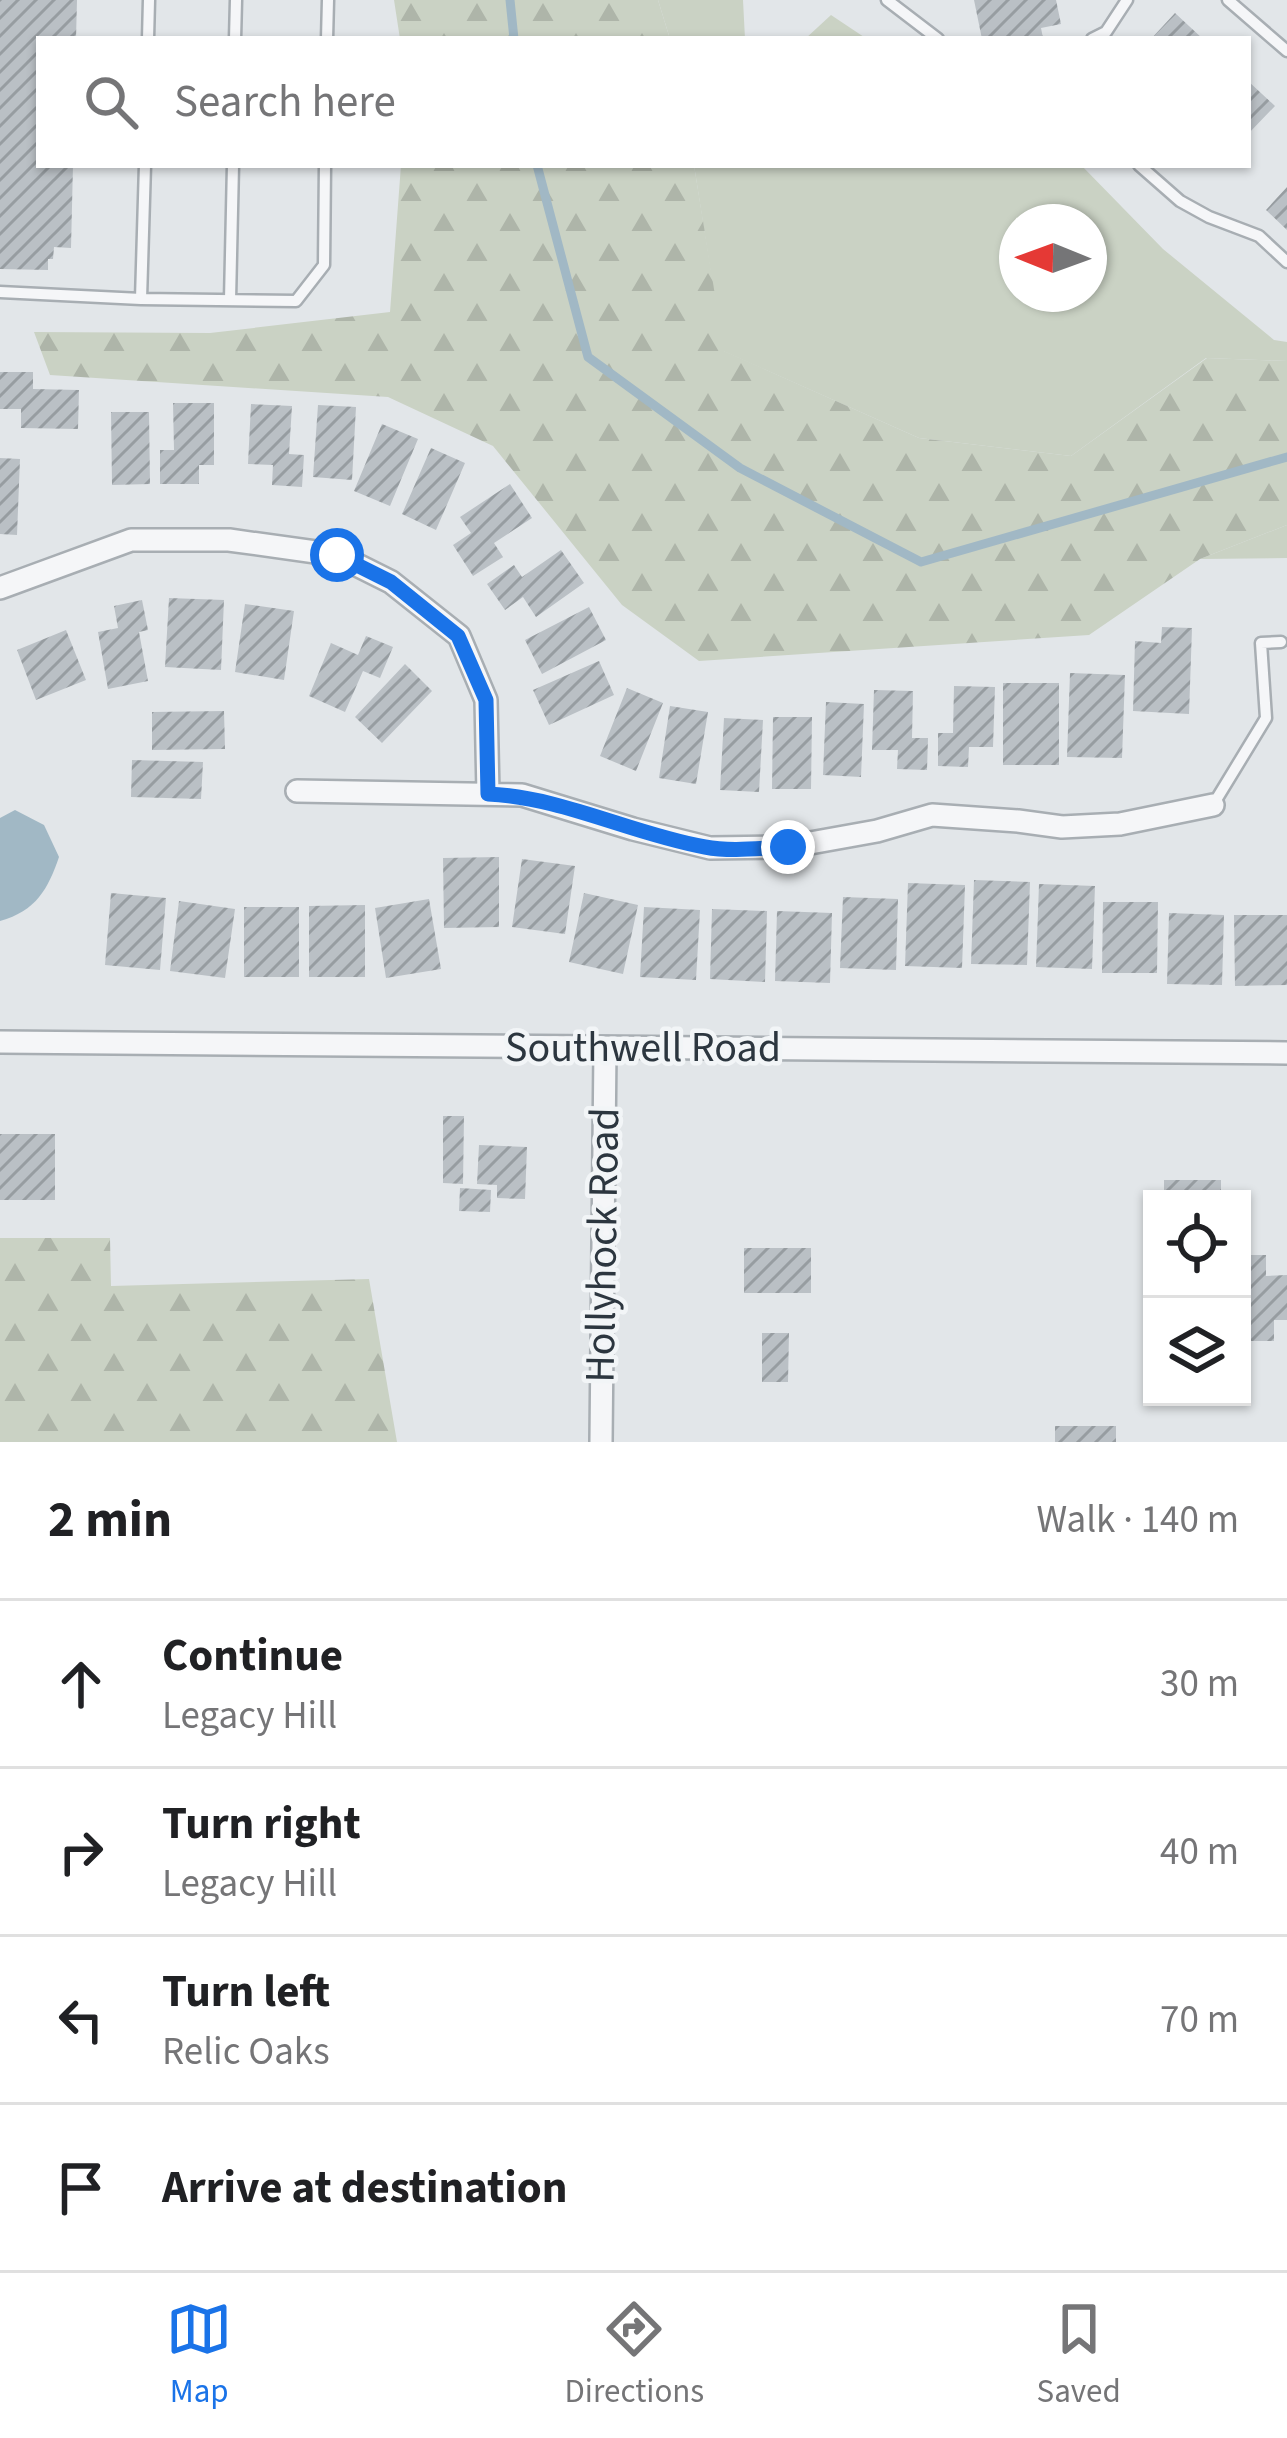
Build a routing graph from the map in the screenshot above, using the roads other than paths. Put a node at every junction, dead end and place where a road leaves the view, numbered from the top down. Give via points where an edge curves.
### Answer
1 (149, 0) edge
2 (236, 0) edge
3 (328, 0) edge
4 (887, 0) edge
5 (1127, 0) edge
6 (1228, 0) edge
7 (148, 36) edge
8 (235, 36) edge
9 (327, 36) edge
10 (934, 36) edge
11 (1098, 36) edge
12 (1287, 51) edge
13 (145, 168) edge
14 (233, 168) edge
15 (325, 168) edge
16 (1142, 168) edge
17 (1287, 262) edge
18 (0, 292) edge
19 (141, 299) junction
20 (230, 300) junction
21 (0, 588) edge
22 (1281, 642) dead end
23 (297, 791) dead end
24 (488, 794) junction
25 (1214, 805) joint
26 (0, 1042) edge
27 (605, 1048) junction
28 (1287, 1053) edge
29 (601, 1442) edge

1 - 7 lane
2 - 8 lane
3 - 9 lane
4 - 10 lane
5 - 11 lane
6 - 12 lane
13 - 19 lane
14 - 20 lane
15 - 20 lane via 324,265 296,302
16 - 17 lane via 1180,201 1259,236
18 - 19 lane
19 - 20 lane
21 - 24 street via 131,540 229,540 337,555 391,582 458,636 486,700
22 - 25 lane via 1261,644 1266,718
23 - 24 street
24 - 25 street via 522,795 710,848 788,847 932,815 1062,827
26 - 27 street, Southwell Road
27 - 28 street, Southwell Road
27 - 29 street, Hollyhock Road

